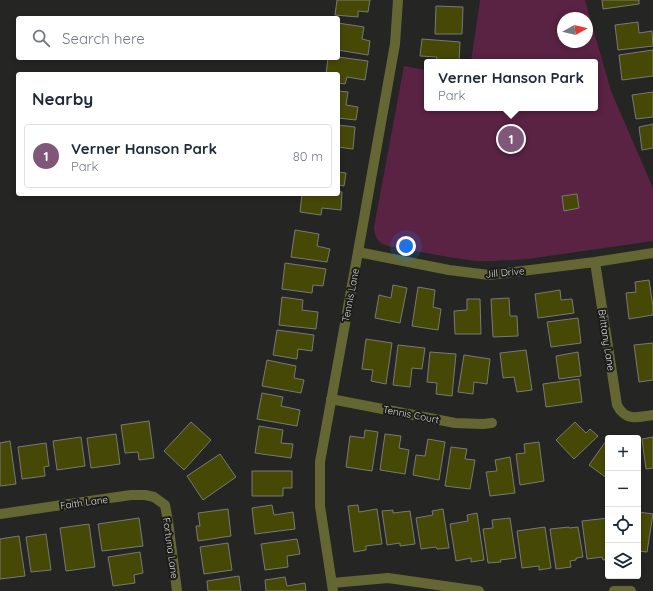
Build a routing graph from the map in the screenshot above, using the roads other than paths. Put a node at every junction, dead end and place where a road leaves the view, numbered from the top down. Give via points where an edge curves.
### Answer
1 (398, 0) edge
2 (358, 252) junction
3 (653, 253) edge
4 (595, 262) junction
5 (331, 399) junction
6 (653, 415) edge
7 (492, 423) dead end
8 (165, 506) joint
9 (0, 514) edge
10 (332, 587) edge
11 (177, 591) edge
12 (479, 591) edge
13 (614, 591) edge
14 (631, 591) edge

1 - 2 street, Tennis Lane via 395,44
2 - 4 street, Jill Drive via 489,275
2 - 5 street, Tennis Lane
3 - 4 street, Jill Drive
4 - 6 street, Brittany Lane via 617,405 620,411 629,417
5 - 7 street, Tennis Court via 455,423
5 - 10 street, Tennis Lane via 320,462 320,506
8 - 9 street, Faith Lane via 154,497 145,494
8 - 11 street, Fortuna Lane
10 - 12 street via 388,578
13 - 14 street

